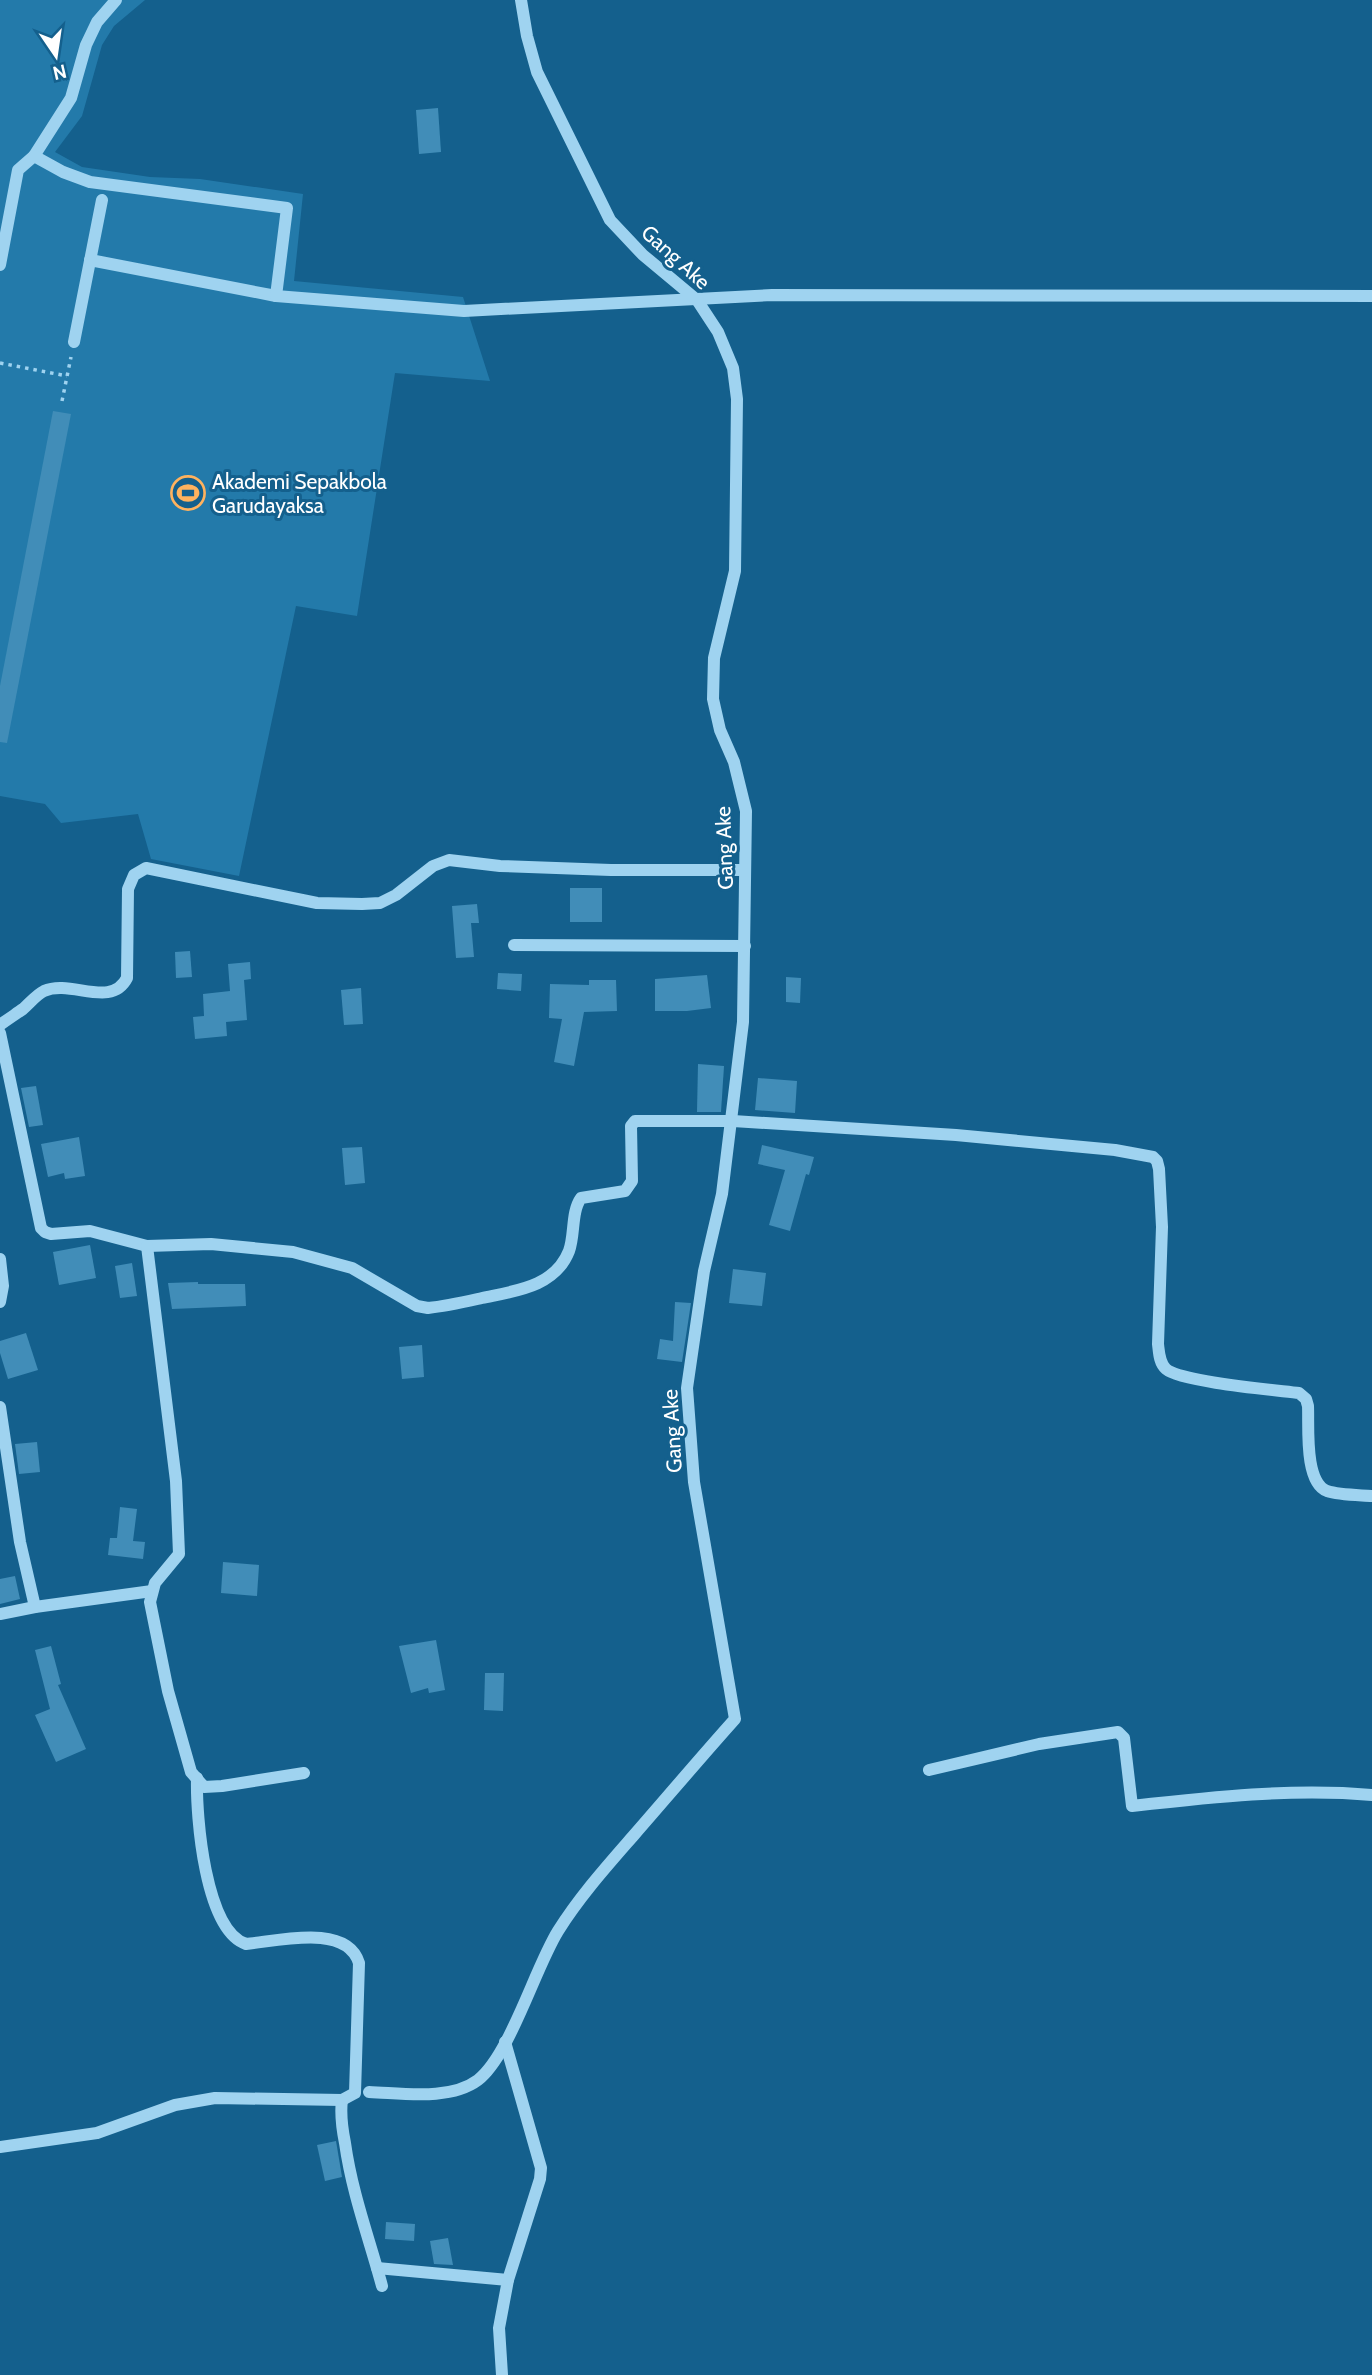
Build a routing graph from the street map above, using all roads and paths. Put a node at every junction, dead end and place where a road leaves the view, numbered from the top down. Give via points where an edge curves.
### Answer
1 (116, 0) edge
2 (521, 0) edge
3 (34, 156) junction
4 (102, 200) dead end
5 (90, 260) junction
6 (0, 265) edge
7 (276, 296) junction
8 (1372, 296) edge
9 (697, 300) junction
10 (74, 342) joint
11 (0, 363) edge
12 (67, 376) junction
13 (62, 401) dead end
14 (745, 870) junction
15 (514, 945) dead end
16 (745, 946) junction
17 (0, 1025) edge
18 (0, 1033) edge
19 (733, 1121) junction
20 (147, 1246) junction
21 (0, 1259) edge
22 (0, 1302) edge
23 (0, 1407) edge
24 (1372, 1496) edge
25 (152, 1591) junction
26 (35, 1607) junction
27 (0, 1614) edge
28 (929, 1770) dead end
29 (304, 1773) dead end
30 (197, 1778) junction
31 (1372, 1795) edge
32 (505, 2042) junction
33 (369, 2092) dead end
34 (342, 2100) junction
35 (0, 2147) edge
36 (377, 2268) junction
37 (508, 2280) junction
38 (382, 2286) dead end
39 (502, 2375) edge

1 - 3 street via 97,22 71,97
2 - 9 street, Gang Ake via 537,72 610,220
3 - 6 street via 18,170
3 - 7 street via 90,182 287,208
4 - 5 street
5 - 7 street
5 - 10 street
7 - 9 street via 464,311
8 - 9 street via 772,295
9 - 14 street, Gang Ake via 718,332 733,368 737,399 735,570 714,658 713,699 746,811
10 - 12 path
11 - 12 path
12 - 13 path
14 - 16 street, Gang Ake
14 - 17 street via 500,866 449,860 433,866 396,895 380,903 362,904 317,903 146,868 134,875 128,889 127,978 122,987 111,992 50,989
15 - 16 street
16 - 19 street, Gang Ake
18 - 20 street via 41,1228 51,1234 100,1232
19 - 20 street via 635,1121 631,1126 630,1186 625,1191 581,1198 568,1253 558,1270 526,1289 428,1308 352,1268 293,1252 212,1244
19 - 24 street via 956,1135 1153,1157 1162,1227 1161,1363 1167,1371 1220,1384 1299,1393 1308,1406 1309,1459 1318,1483 1326,1491
19 - 32 street, Gang Ake via 687,1388 694,1482 735,1719 580,1898 557,1933
20 - 25 street via 176,1480 179,1554
21 - 22 street via 4,1286
23 - 26 street via 20,1542
25 - 26 street
25 - 30 street via 150,1602 168,1691 191,1772
26 - 27 street
28 - 31 street via 1058,1740 1118,1732 1124,1738 1132,1806 1260,1794
29 - 30 street via 222,1787 204,1787
30 - 34 street via 200,1846 219,1916 236,1941 329,1938 357,1956 355,2093
32 - 33 street via 480,2079 459,2089
32 - 37 street via 541,2168
34 - 35 street via 215,2098 174,2105 97,2133
34 - 36 street via 347,2159
36 - 37 street
36 - 38 street
37 - 39 street via 499,2328

